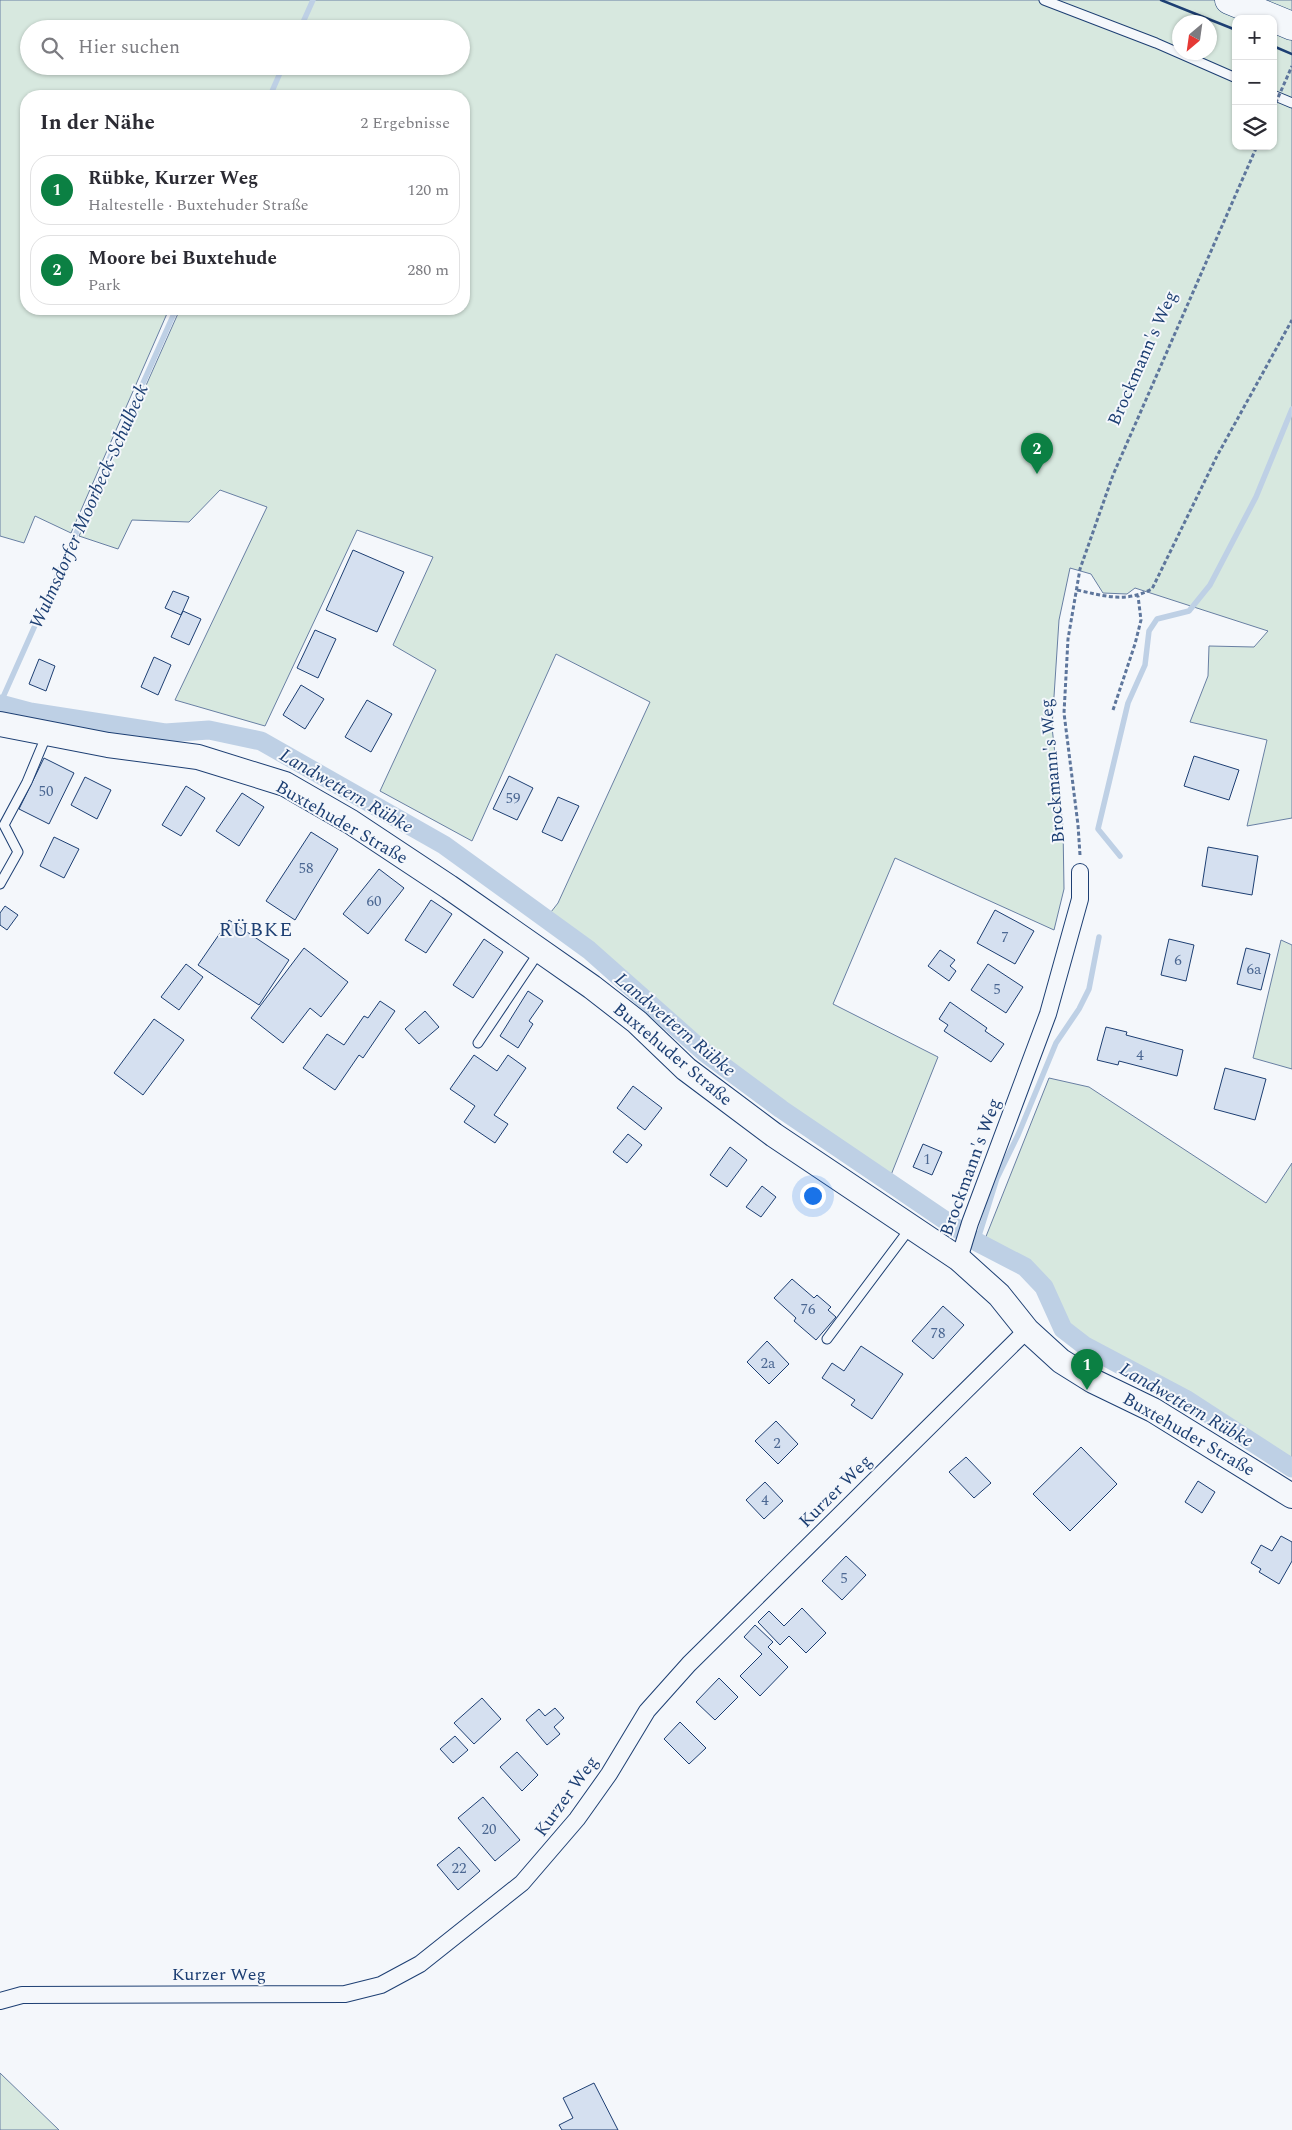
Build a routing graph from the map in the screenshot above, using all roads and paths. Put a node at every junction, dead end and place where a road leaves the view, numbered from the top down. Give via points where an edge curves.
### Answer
1 (1044, 0) edge
2 (1229, 0) edge
3 (1292, 26) edge
4 (1292, 66) edge
5 (1232, 76) edge
6 (1277, 97) edge
7 (1292, 103) edge
8 (1275, 105) edge
9 (1255, 150) edge
10 (1292, 320) edge
11 (1076, 590) junction
12 (1138, 596) junction
13 (1113, 710) dead end
14 (0, 724) edge
15 (48, 733) junction
16 (1080, 872) joint
17 (0, 884) edge
18 (540, 950) junction
19 (478, 1043) dead end
20 (911, 1227) junction
21 (961, 1252) junction
22 (1027, 1330) junction
23 (827, 1338) dead end
24 (1292, 1496) edge
25 (0, 2001) edge

1 - 5 lane
2 - 3 highway
4 - 8 path, bridge
6 - 7 lane
9 - 11 path, Brockmann's Weg via 1113,475 1080,569
10 - 12 path via 1217,456 1152,589
11 - 12 path via 1114,598
11 - 16 path, Brockmann's Weg via 1068,639 1064,713 1078,825
12 - 13 path via 1141,620
14 - 15 street, Buxtehuder Straße
15 - 17 lane via 4,825 18,852
15 - 18 street, Buxtehuder Straße via 198,757 285,784 351,822
16 - 21 street, Brockmann's Weg via 1080,899 1048,1014
18 - 19 lane
18 - 20 street, Buxtehuder Straße via 637,1022 686,1069 774,1136
20 - 21 street, Buxtehuder Straße
20 - 23 lane
21 - 22 street, Buxtehuder Straße
22 - 24 street, Buxtehuder Straße via 1061,1361 1092,1381 1153,1410
22 - 25 street, Kurzer Weg via 683,1671 647,1711 577,1819 522,1883 420,1964 381,1985 345,1994 22,1995

